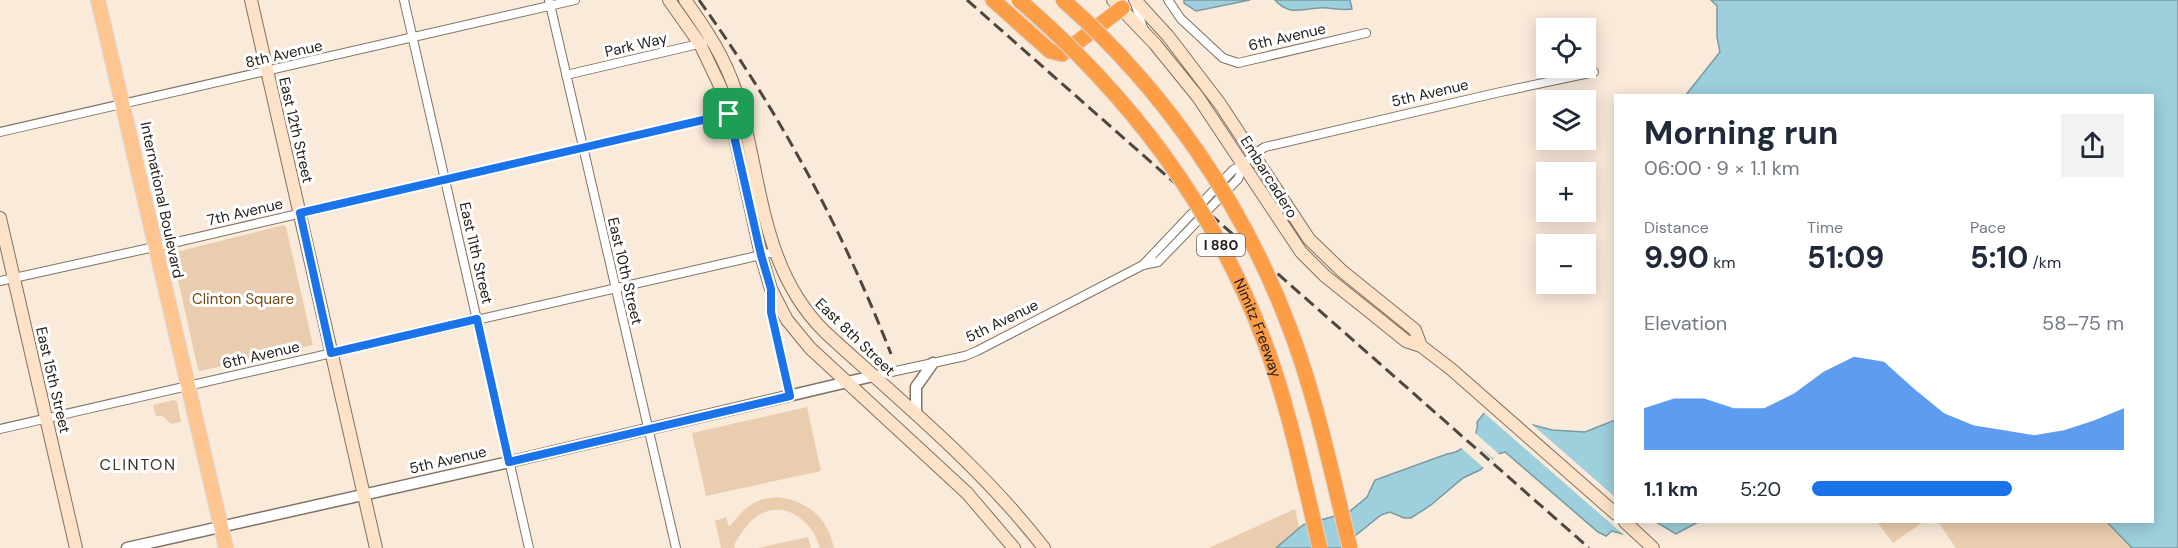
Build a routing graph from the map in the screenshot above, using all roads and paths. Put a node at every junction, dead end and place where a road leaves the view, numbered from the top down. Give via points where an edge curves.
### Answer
1 (98, 0) edge
2 (251, 0) edge
3 (404, 0) edge
4 (574, 0) edge
5 (669, 0) edge
6 (685, 0) edge
7 (993, 0) edge
8 (1019, 0) edge
9 (1063, 0) edge
10 (1168, 0) edge
11 (1127, 2) edge
12 (550, 3) edge
13 (1366, 33) dead end
14 (412, 37) junction
15 (706, 41) junction
16 (267, 72) junction
17 (566, 75) junction
18 (1566, 78) edge
19 (124, 105) junction
20 (735, 112) junction
21 (0, 132) edge
22 (583, 148) junction
23 (1254, 155) junction
24 (1244, 165) junction
25 (445, 178) junction
26 (300, 213) junction
27 (0, 218) edge
28 (155, 246) junction
29 (774, 252) junction
30 (761, 255) junction
31 (14, 277) junction
32 (0, 280) edge
33 (615, 288) junction
34 (771, 289) junction
35 (477, 319) junction
36 (1421, 346) junction
37 (331, 353) junction
38 (933, 363) junction
39 (873, 376) junction
40 (848, 382) junction
41 (187, 386) junction
42 (790, 396) junction
43 (916, 413) junction
44 (46, 418) junction
45 (648, 428) junction
46 (0, 429) edge
47 (509, 462) junction
48 (364, 494) junction
49 (1614, 512) edge
50 (1625, 523) edge
51 (221, 527) junction
52 (1651, 546) edge
53 (76, 548) edge
54 (127, 548) edge
55 (226, 548) edge
56 (376, 548) edge
57 (529, 548) edge
58 (676, 548) edge
59 (1014, 548) edge
60 (1044, 548) edge
61 (1320, 548) edge
62 (1350, 548) edge

1 - 19 main road, International Boulevard
2 - 16 main road, East 12th Street
3 - 14 street, East 11th Street
4 - 12 street, 8th Avenue
5 - 15 main road, East 8th Street
6 - 15 main road, East 8th Street
7 - 11 highway via 1050,51 1062,54
8 - 61 highway, Nimitz Freeway / I 880, bridge via 1128,107 1174,168 1215,234 1249,303 1276,376
9 - 62 highway, Nimitz Freeway / I 880, bridge via 1107,42 1170,113 1251,240 1282,308 1306,375
10 - 13 street, 6th Avenue via 1181,19 1223,58 1238,63
11 - 23 main road, Embarcadero via 1168,36
11 - 24 main road, Embarcadero via 1144,32 1198,97
12 - 14 street, 8th Avenue
12 - 17 street, East 10th Street
14 - 16 street, 8th Avenue
14 - 25 street, East 11th Street
15 - 17 street, Park Way
15 - 20 main road, East 8th Street via 714,69
16 - 19 street, 8th Avenue
16 - 26 main road, East 12th Street
17 - 22 street, East 10th Street
18 - 23 street, 5th Avenue via 1268,147
19 - 21 street, 8th Avenue
19 - 28 main road, International Boulevard
20 - 22 street, 7th Avenue
20 - 29 main road, East 8th Street
20 - 30 main road, East 8th Street
22 - 25 street, 7th Avenue
22 - 33 street, East 10th Street
23 - 24 street, 5th Avenue
23 - 36 main road, Embarcadero via 1309,239 1415,330
24 - 36 main road, Embarcadero via 1301,252 1406,341
24 - 38 street, 5th Avenue via 1233,170 1143,265 977,351
25 - 26 street, 7th Avenue
25 - 35 street, East 11th Street
26 - 28 street, 7th Avenue
26 - 37 main road, East 12th Street
27 - 31 main road, East 15th Street
28 - 31 street, 7th Avenue
28 - 41 main road, International Boulevard
29 - 30 street, 6th Avenue
29 - 39 main road, East 8th Street via 803,308
30 - 33 street, 6th Avenue
30 - 34 main road, East 8th Street
31 - 32 street, 7th Avenue
31 - 44 main road, East 15th Street
33 - 35 street, 6th Avenue
33 - 45 street, East 10th Street
34 - 40 main road, East 8th Street via 797,333
34 - 42 street, East 8th Street via 771,312
35 - 37 street, 6th Avenue
35 - 47 street, East 11th Street
36 - 49 main road, Embarcadero
37 - 41 street, 6th Avenue
37 - 48 main road, East 12th Street
38 - 39 street, 5th Avenue
38 - 43 street via 916,387
39 - 40 street, 5th Avenue
39 - 43 main road, East 8th Street
40 - 42 street, 5th Avenue
40 - 59 main road, East 8th Street via 967,493
41 - 44 street, 6th Avenue
41 - 51 main road, International Boulevard
42 - 45 street, 5th Avenue
43 - 60 main road, East 8th Street via 1000,495
44 - 46 street, 6th Avenue
44 - 53 main road, East 15th Street
45 - 47 street, 5th Avenue
45 - 58 street, East 10th Street
47 - 48 street, 5th Avenue
47 - 57 street, East 11th Street
48 - 51 street, 5th Avenue
48 - 56 main road, East 12th Street
50 - 52 main road
51 - 54 street, 5th Avenue
51 - 55 main road, International Boulevard

